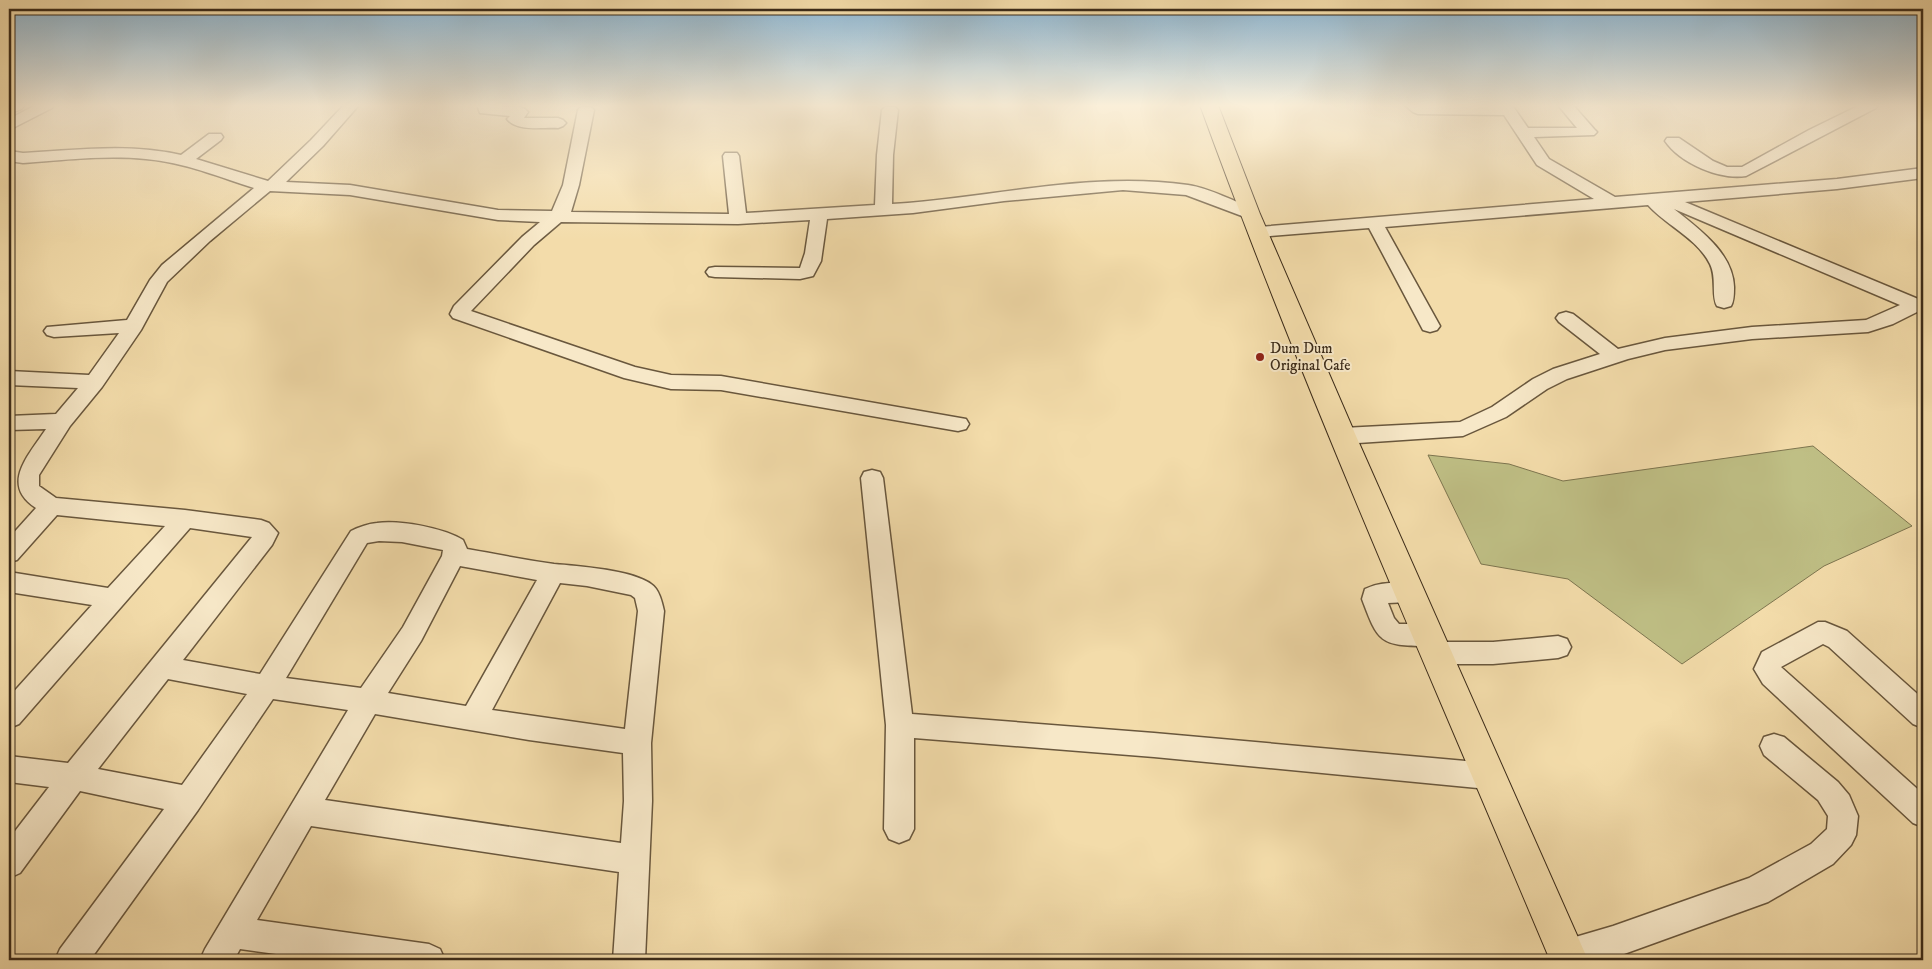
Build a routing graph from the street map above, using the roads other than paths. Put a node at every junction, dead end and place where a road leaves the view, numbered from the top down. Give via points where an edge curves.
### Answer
1 (197, 150) edge
2 (309, 150) edge
3 (578, 150) edge
4 (886, 150) edge
5 (1226, 150) edge
6 (1535, 150) edge
7 (1686, 150) edge
8 (1783, 150) edge
9 (731, 156) dead end
10 (14, 159) edge
11 (183, 161) junction
12 (1923, 173) edge
13 (269, 186) junction
14 (1656, 199) junction
15 (1613, 203) junction
16 (883, 209) junction
17 (819, 214) junction
18 (581, 216) junction
19 (558, 217) junction
20 (738, 219) junction
21 (1254, 222) junction
22 (1374, 222) junction
23 (595, 227) dead end
24 (715, 272) dead end
25 (1724, 302) dead end
26 (1920, 307) edge
27 (1566, 318) dead end
28 (134, 326) junction
29 (1430, 326) dead end
30 (54, 331) dead end
31 (1616, 357) junction
32 (9, 378) edge
33 (95, 382) junction
34 (62, 421) junction
35 (9, 423) edge
36 (958, 424) dead end
37 (1343, 436) junction
38 (872, 478) dead end
39 (52, 506) junction
40 (184, 518) junction
41 (9, 553) edge
42 (454, 556) junction
43 (553, 573) junction
44 (9, 582) edge
45 (1409, 592) junction
46 (114, 599) junction
47 (1433, 644) junction
48 (1558, 647) dead end
49 (163, 667) junction
50 (267, 687) junction
51 (368, 701) junction
52 (9, 714) edge
53 (1923, 716) edge
54 (473, 719) junction
55 (900, 725) junction
56 (637, 743) junction
57 (1774, 746) dead end
58 (9, 769) edge
59 (1488, 776) junction
60 (74, 777) junction
61 (188, 800) junction
62 (304, 812) junction
63 (1923, 813) edge
64 (899, 829) dead end
65 (635, 860) junction
66 (9, 863) edge
67 (233, 932) junction
68 (1567, 957) edge
69 (71, 960) edge
70 (216, 960) edge
71 (429, 960) edge
72 (629, 960) edge

1 - 11 street
2 - 13 street
3 - 19 street via 571,185
4 - 16 street
5 - 21 main road
6 - 15 street via 1543,162
7 - 8 street via 1704,163 1738,173
9 - 20 street
10 - 11 street via 125,152
11 - 13 street
12 - 14 street via 1837,184
13 - 19 street via 350,190 498,216
13 - 28 street via 204,236 168,269
14 - 15 street
14 - 25 street via 1711,253 1723,276
14 - 26 street
15 - 22 street
16 - 17 street
16 - 21 street via 1123,185 1189,190
17 - 20 street
17 - 24 street via 814,253 807,272
18 - 19 street
18 - 20 street
18 - 23 street via 582,224
19 - 36 street via 528,241 460,314 647,377 670,382 721,383
21 - 22 street
21 - 37 main road
22 - 29 street
26 - 31 street via 1868,326 1752,333 1664,344
27 - 31 street
28 - 30 street
28 - 33 street
31 - 37 street via 1560,374 1499,412 1463,429
32 - 33 street
33 - 34 street
34 - 35 street
34 - 39 street via 26,481 36,497
37 - 45 main road
38 - 55 street
39 - 40 street
39 - 41 street
40 - 46 street
40 - 49 street via 261,529 266,533
42 - 43 street
42 - 50 street via 455,546 447,541 379,530 359,537
42 - 51 street via 412,634
43 - 54 street
43 - 56 street via 587,576 637,587 649,601 651,611
44 - 46 street
45 - 47 main road
45 - 47 street via 1374,596 1385,630
46 - 52 street
47 - 48 street via 1493,653
47 - 59 main road
49 - 50 street
49 - 60 street
50 - 51 street
50 - 61 street
51 - 54 street
51 - 62 street
53 - 63 street via 1838,640 1825,633 1818,633 1771,660 1767,669
54 - 56 street
55 - 59 street
55 - 64 street
56 - 65 street
57 - 68 street via 1828,791 1839,805 1843,816 1841,835 1822,854 1757,891
58 - 60 street
59 - 68 main road
60 - 61 street
60 - 66 street
61 - 69 street
62 - 65 street
62 - 67 street
65 - 72 street
67 - 70 street
67 - 71 street

